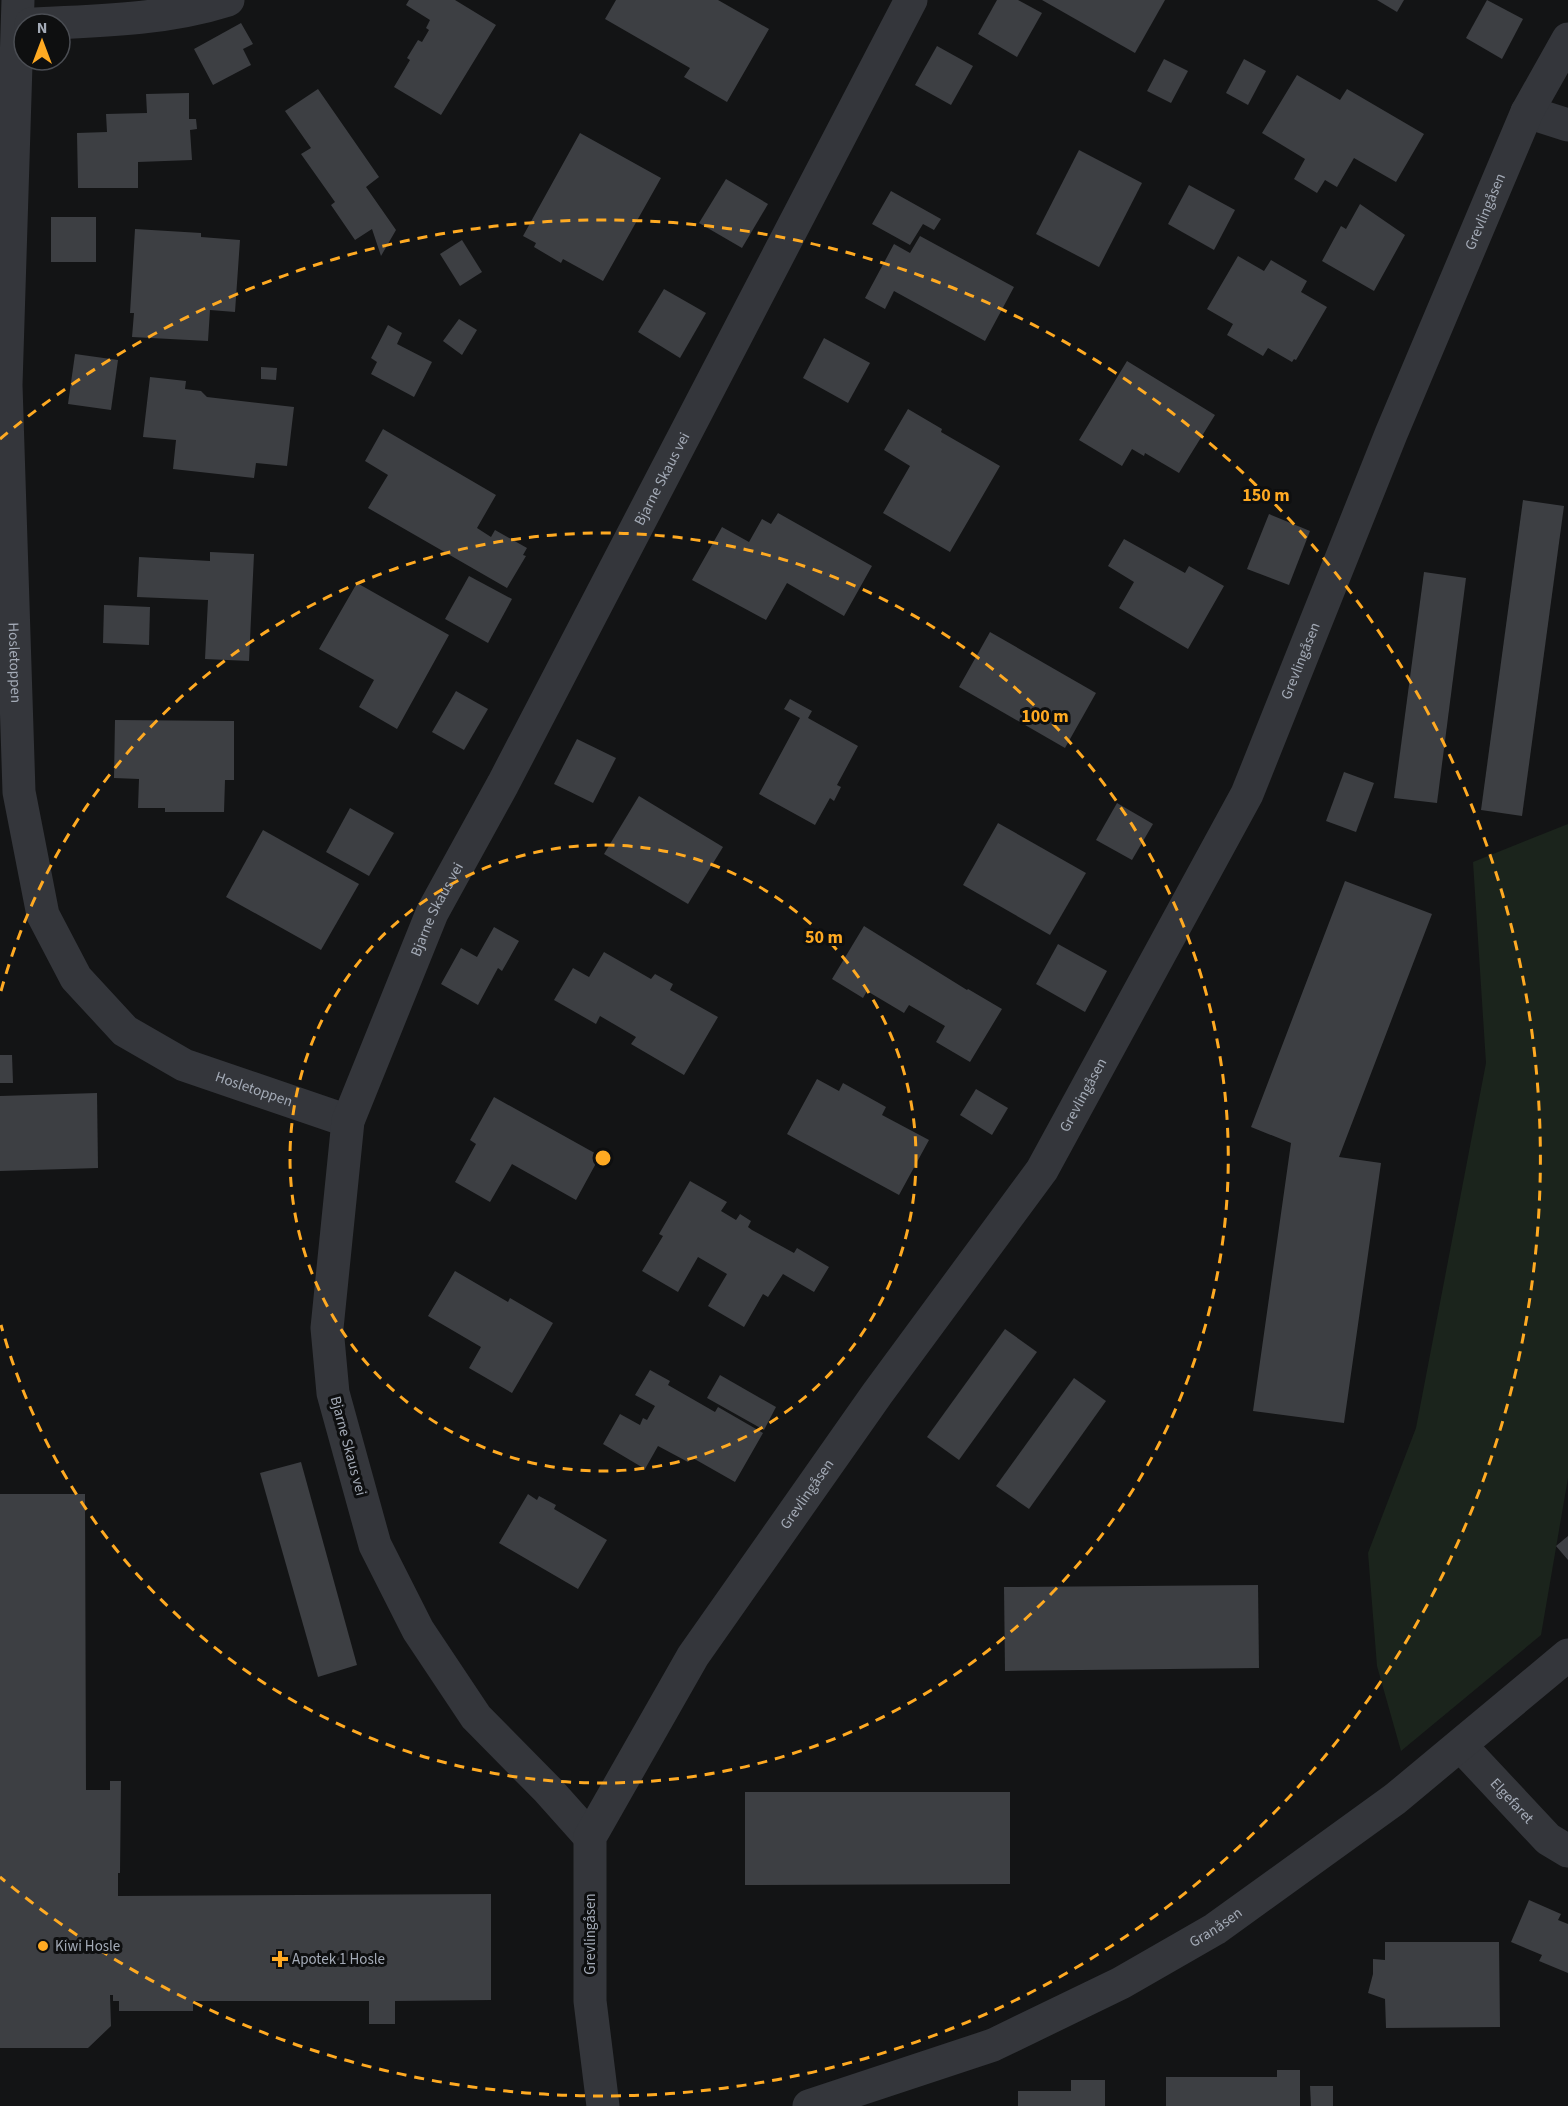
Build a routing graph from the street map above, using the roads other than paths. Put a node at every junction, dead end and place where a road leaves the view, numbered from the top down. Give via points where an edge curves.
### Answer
1 (228, 0) edge
2 (910, 0) edge
3 (72, 19) edge
4 (1568, 39) edge
5 (20, 72) edge
6 (1527, 112) junction
7 (1568, 124) edge
8 (348, 1121) junction
9 (1568, 1655) edge
10 (1461, 1746) junction
11 (590, 1837) junction
12 (1568, 1851) edge
13 (603, 2106) edge
14 (809, 2106) edge

1 - 3 street, Hosletoppen via 195,11 121,20
2 - 8 street, Bjarne Skaus vei via 432,913
4 - 6 street, Grevlingåsen
5 - 8 street, Hosletoppen via 6,385 19,792 43,915 76,978 125,1031 184,1065
6 - 7 street
6 - 11 street, Grevlingåsen via 1391,434 1251,783 1042,1170 877,1394 693,1656
8 - 11 street, Bjarne Skaus vei via 327,1328 333,1393 375,1545 418,1630 476,1717
9 - 10 street, Granåsen
10 - 12 street, Elgefaret via 1548,1839
10 - 14 street, Granåsen via 1386,1806 1215,1929 1120,1983 993,2045
11 - 13 street, Grevlingåsen via 590,2001

